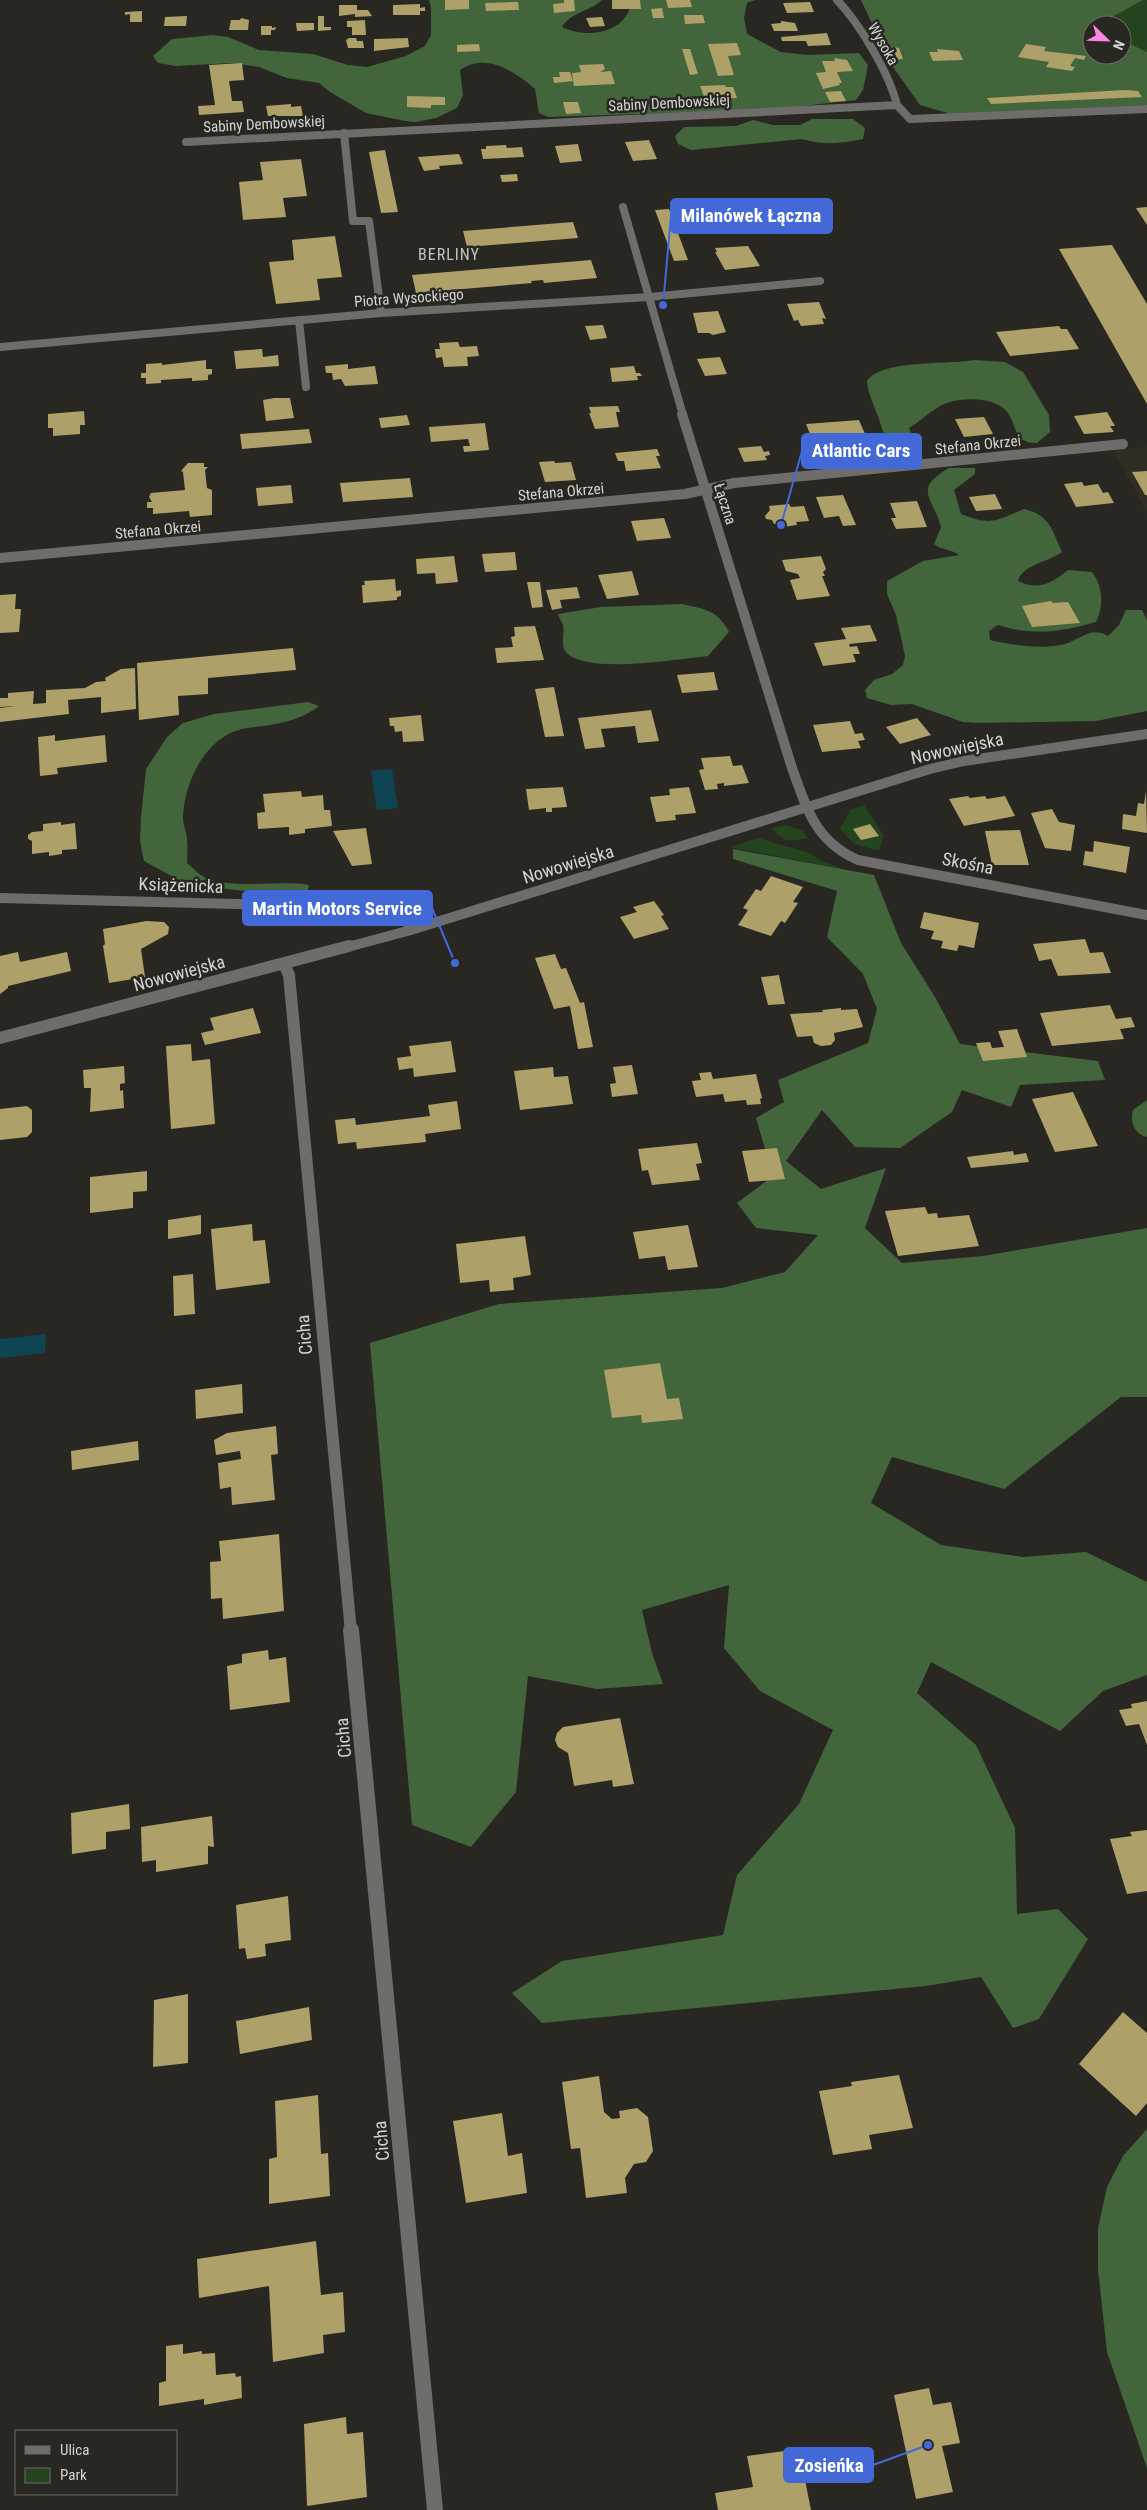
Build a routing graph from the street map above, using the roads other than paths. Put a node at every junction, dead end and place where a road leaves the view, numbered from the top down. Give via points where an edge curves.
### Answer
1 (837, 0) edge
2 (897, 105) junction
3 (1147, 109) edge
4 (344, 133) junction
5 (186, 142) dead end
6 (623, 207) dead end
7 (820, 281) dead end
8 (649, 297) junction
9 (381, 313) junction
10 (299, 320) junction
11 (0, 347) edge
12 (306, 387) dead end
13 (1123, 444) dead end
14 (705, 490) junction
15 (0, 558) edge
16 (1147, 734) edge
17 (807, 808) junction
18 (0, 898) edge
19 (1147, 915) edge
20 (411, 930) junction
21 (284, 964) junction
22 (0, 1038) edge
23 (435, 2510) edge

1 - 2 street, Wysoka via 852,16 888,80
2 - 3 street via 910,119
2 - 4 street, Sabiny Dembowskiej
4 - 5 street, Sabiny Dembowskiej
4 - 9 street via 353,221 369,221
6 - 8 street, Łączna
7 - 8 street, Piotra Wysockiego
8 - 9 street, Piotra Wysockiego
8 - 14 street, Łączna
9 - 10 street, Piotra Wysockiego
10 - 11 street, Piotra Wysockiego
10 - 12 street
13 - 14 street, Stefana Okrzei via 734,483
14 - 15 street, Stefana Okrzei
14 - 17 street, Łączna
16 - 17 street, Nowowiejska via 964,760
17 - 19 street, Skośna via 824,840 853,858
17 - 20 street, Nowowiejska
18 - 20 street, Książenicka via 392,911 404,918
20 - 21 street, Nowowiejska
21 - 22 street, Nowowiejska
21 - 23 street, Cicha via 290,985

